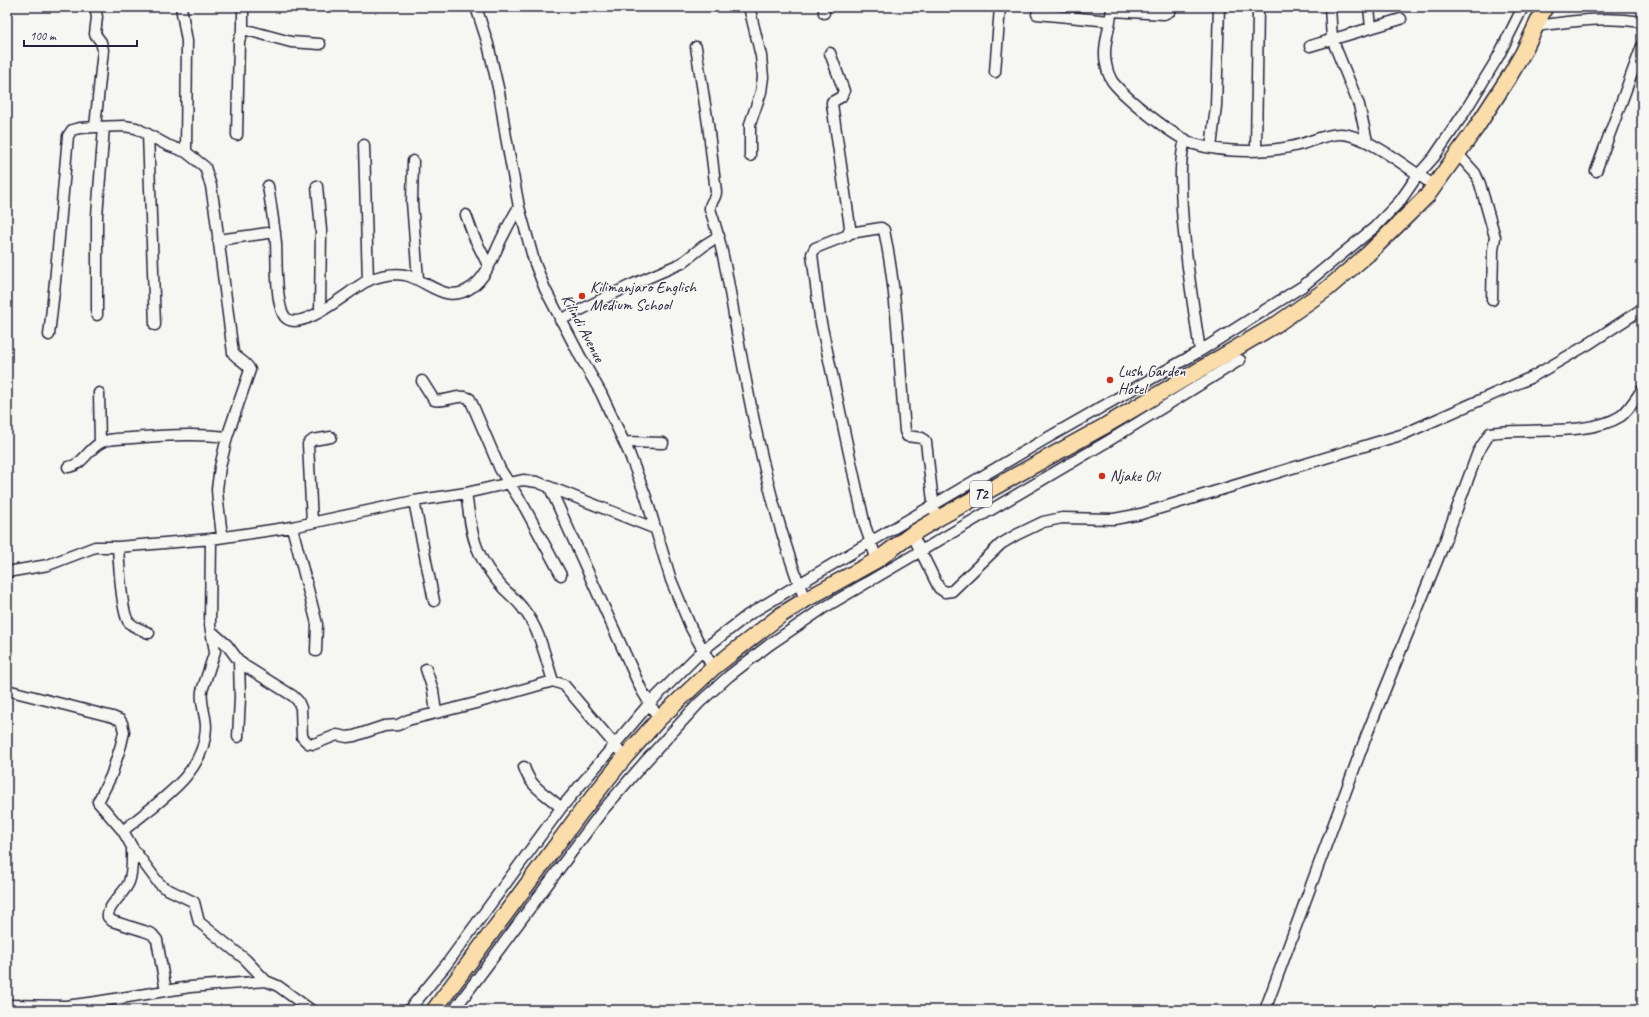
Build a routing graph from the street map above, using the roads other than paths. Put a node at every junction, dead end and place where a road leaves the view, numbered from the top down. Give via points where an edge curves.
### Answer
1 (95, 7) edge
2 (181, 7) edge
3 (242, 7) edge
4 (476, 7) edge
5 (1000, 7) edge
6 (1172, 7) edge
7 (1219, 7) edge
8 (1258, 7) edge
9 (1330, 7) edge
10 (1369, 7) edge
11 (1523, 7) edge
12 (1544, 7) edge
13 (752, 8) edge
14 (1111, 13) edge
15 (1037, 14) dead end
16 (1401, 19) dead end
17 (1642, 22) edge
18 (1536, 26) junction
19 (1371, 28) junction
20 (243, 29) junction
21 (1332, 39) junction
22 (320, 44) dead end
23 (1310, 46) dead end
24 (1642, 46) edge
25 (696, 47) dead end
26 (830, 53) dead end
27 (995, 72) dead end
28 (100, 127) junction
29 (148, 134) junction
30 (237, 135) dead end
31 (1185, 139) junction
32 (1366, 141) junction
33 (364, 145) dead end
34 (1211, 148) junction
35 (1256, 150) junction
36 (186, 152) junction
37 (1458, 154) junction
38 (750, 156) dead end
39 (413, 161) dead end
40 (1596, 170) dead end
41 (1418, 175) junction
42 (268, 186) dead end
43 (318, 186) dead end
44 (1435, 186) junction
45 (519, 207) junction
46 (466, 215) dead end
47 (275, 232) junction
48 (850, 233) junction
49 (719, 236) junction
50 (218, 240) junction
51 (488, 265) junction
52 (368, 280) junction
53 (418, 280) junction
54 (1492, 300) dead end
55 (1642, 309) edge
56 (320, 311) junction
57 (97, 315) dead end
58 (560, 320) junction
59 (154, 325) dead end
60 (49, 335) dead end
61 (1200, 351) junction
62 (1240, 360) dead end
63 (422, 381) dead end
64 (1642, 390) edge
65 (99, 393) dead end
66 (227, 437) junction
67 (331, 438) dead end
68 (625, 442) junction
69 (100, 443) junction
70 (664, 443) dead end
71 (68, 467) dead end
72 (511, 483) junction
73 (550, 488) junction
74 (466, 493) junction
75 (414, 500) junction
76 (933, 504) junction
77 (937, 519) junction
78 (312, 522) junction
79 (292, 527) junction
80 (656, 529) junction
81 (912, 534) junction
82 (222, 536) junction
83 (212, 539) junction
84 (870, 542) junction
85 (118, 547) junction
86 (921, 551) junction
87 (877, 560) junction
88 (7, 572) edge
89 (561, 575) dead end
90 (799, 584) junction
91 (805, 600) junction
92 (434, 601) dead end
93 (212, 631) junction
94 (149, 633) dead end
95 (703, 650) junction
96 (316, 651) dead end
97 (238, 661) junction
98 (713, 668) junction
99 (426, 669) dead end
100 (553, 680) junction
101 (7, 690) edge
102 (649, 704) junction
103 (436, 713) junction
104 (659, 719) junction
105 (238, 737) dead end
106 (614, 745) junction
107 (624, 757) junction
108 (524, 768) dead end
109 (561, 808) junction
110 (123, 831) junction
111 (132, 847) junction
112 (266, 982) junction
113 (166, 991) junction
114 (7, 1005) edge
115 (311, 1010) edge
116 (409, 1010) edge
117 (434, 1010) edge
118 (454, 1010) edge
119 (1265, 1010) edge

1 - 28 street via 95,34 102,42 103,50
2 - 36 street via 187,41
3 - 20 street
4 - 45 street, Kilindi Avenue via 499,92
5 - 27 street
6 - 14 street via 1164,14
7 - 34 street via 1216,106
8 - 35 street
9 - 21 street
10 - 19 street
11 - 41 street via 1498,57 1464,113 1434,157
12 - 18 highway, T2
13 - 38 street via 763,77 761,92 750,124
14 - 15 street
14 - 31 street via 1105,55 1111,79 1134,103
16 - 19 street
17 - 18 street via 1602,18
18 - 37 highway, T2 via 1509,77
19 - 21 street
20 - 22 street via 291,42
20 - 30 street via 239,41
21 - 23 street
21 - 32 street via 1359,104
24 - 40 street
25 - 49 street via 716,192 710,209
26 - 48 street via 844,91 841,98 832,104 844,175
28 - 29 street via 124,126
28 - 57 street
28 - 60 street via 72,130 68,136
29 - 36 street
29 - 59 street
31 - 34 street
31 - 61 street via 1180,176 1184,245
32 - 35 street via 1340,134 1293,146
32 - 41 street
33 - 52 street
34 - 35 street
36 - 50 street via 205,167 208,175
37 - 44 highway, T2
37 - 54 street via 1475,173 1480,184 1495,238
39 - 53 street via 412,202
41 - 44 street
41 - 61 street via 1400,201 1346,252 1303,286
42 - 47 street
43 - 56 street via 321,230
44 - 77 highway, T2 via 1368,254 1326,289 1277,324 1103,427
45 - 51 street
45 - 58 street, Kilindi Avenue via 534,261
46 - 51 street
47 - 50 street
47 - 56 street via 278,296 284,316 297,321
48 - 76 street via 881,228 884,230 896,306 905,431 907,436 922,438 926,442
48 - 84 street via 844,238 815,248 812,254 820,318 856,489
49 - 58 street via 682,263
49 - 90 street via 762,460 790,562
50 - 66 street via 233,353 250,370
51 - 53 street via 478,281 462,292 442,293
52 - 53 street via 391,274 406,275
52 - 56 street
55 - 86 street via 1532,377 1404,434 1141,514 1114,518 1062,518 1034,526 1001,544 949,592 943,592 939,588
58 - 68 street, Kilindi Avenue
61 - 76 street
62 - 86 street
63 - 72 street via 434,400 466,397 470,399 500,469
64 - 119 street via 1622,415 1608,423 1590,428 1490,433 1484,442 1367,734
65 - 69 street
66 - 69 street via 171,435
66 - 82 street via 217,489
67 - 78 street via 313,440 308,444
68 - 70 street
68 - 80 street, Kilindi Avenue
69 - 71 street via 79,464
72 - 73 street via 523,480 537,482
72 - 74 street
72 - 89 street
73 - 80 street
73 - 102 street
74 - 75 street
74 - 100 street via 478,550 495,578 531,619
75 - 78 street
75 - 92 street
76 - 77 street
76 - 84 street
77 - 81 highway, T2
78 - 79 street
79 - 82 street
79 - 96 street via 317,624
80 - 95 street, Kilindi Avenue via 671,580 690,628
81 - 86 street
81 - 87 highway, T2
82 - 83 street
83 - 85 street
83 - 93 street via 209,613
84 - 87 street
84 - 90 street
85 - 88 street via 95,547 48,565
85 - 94 street via 124,611 128,621
86 - 118 street via 791,629 729,676 699,703 604,810
87 - 91 highway, T2
90 - 91 street
90 - 95 street via 748,616
91 - 98 highway, T2
93 - 97 street via 227,645
93 - 110 street via 215,651 201,696 206,727 200,755 177,786
95 - 98 street, Kilindi Avenue
95 - 102 street
97 - 103 street via 293,696 301,708 302,737 308,744 337,735 354,736 384,726 398,726 408,720
97 - 105 street
98 - 104 highway, T2
99 - 103 street
100 - 103 street
100 - 106 street via 564,685
101 - 110 street via 89,710 121,721 124,730 121,745 111,776 98,801
102 - 104 street
102 - 106 street
104 - 107 highway, T2
106 - 107 street
106 - 109 street
107 - 117 highway, T2
108 - 109 street via 534,787
109 - 116 street via 446,966
110 - 111 street
111 - 112 street via 157,881 163,887 194,902 198,922 245,959
111 - 113 street via 129,881 108,910 108,917 112,921 152,934 157,940
112 - 113 street
112 - 115 street via 278,986
113 - 114 street via 66,1006

